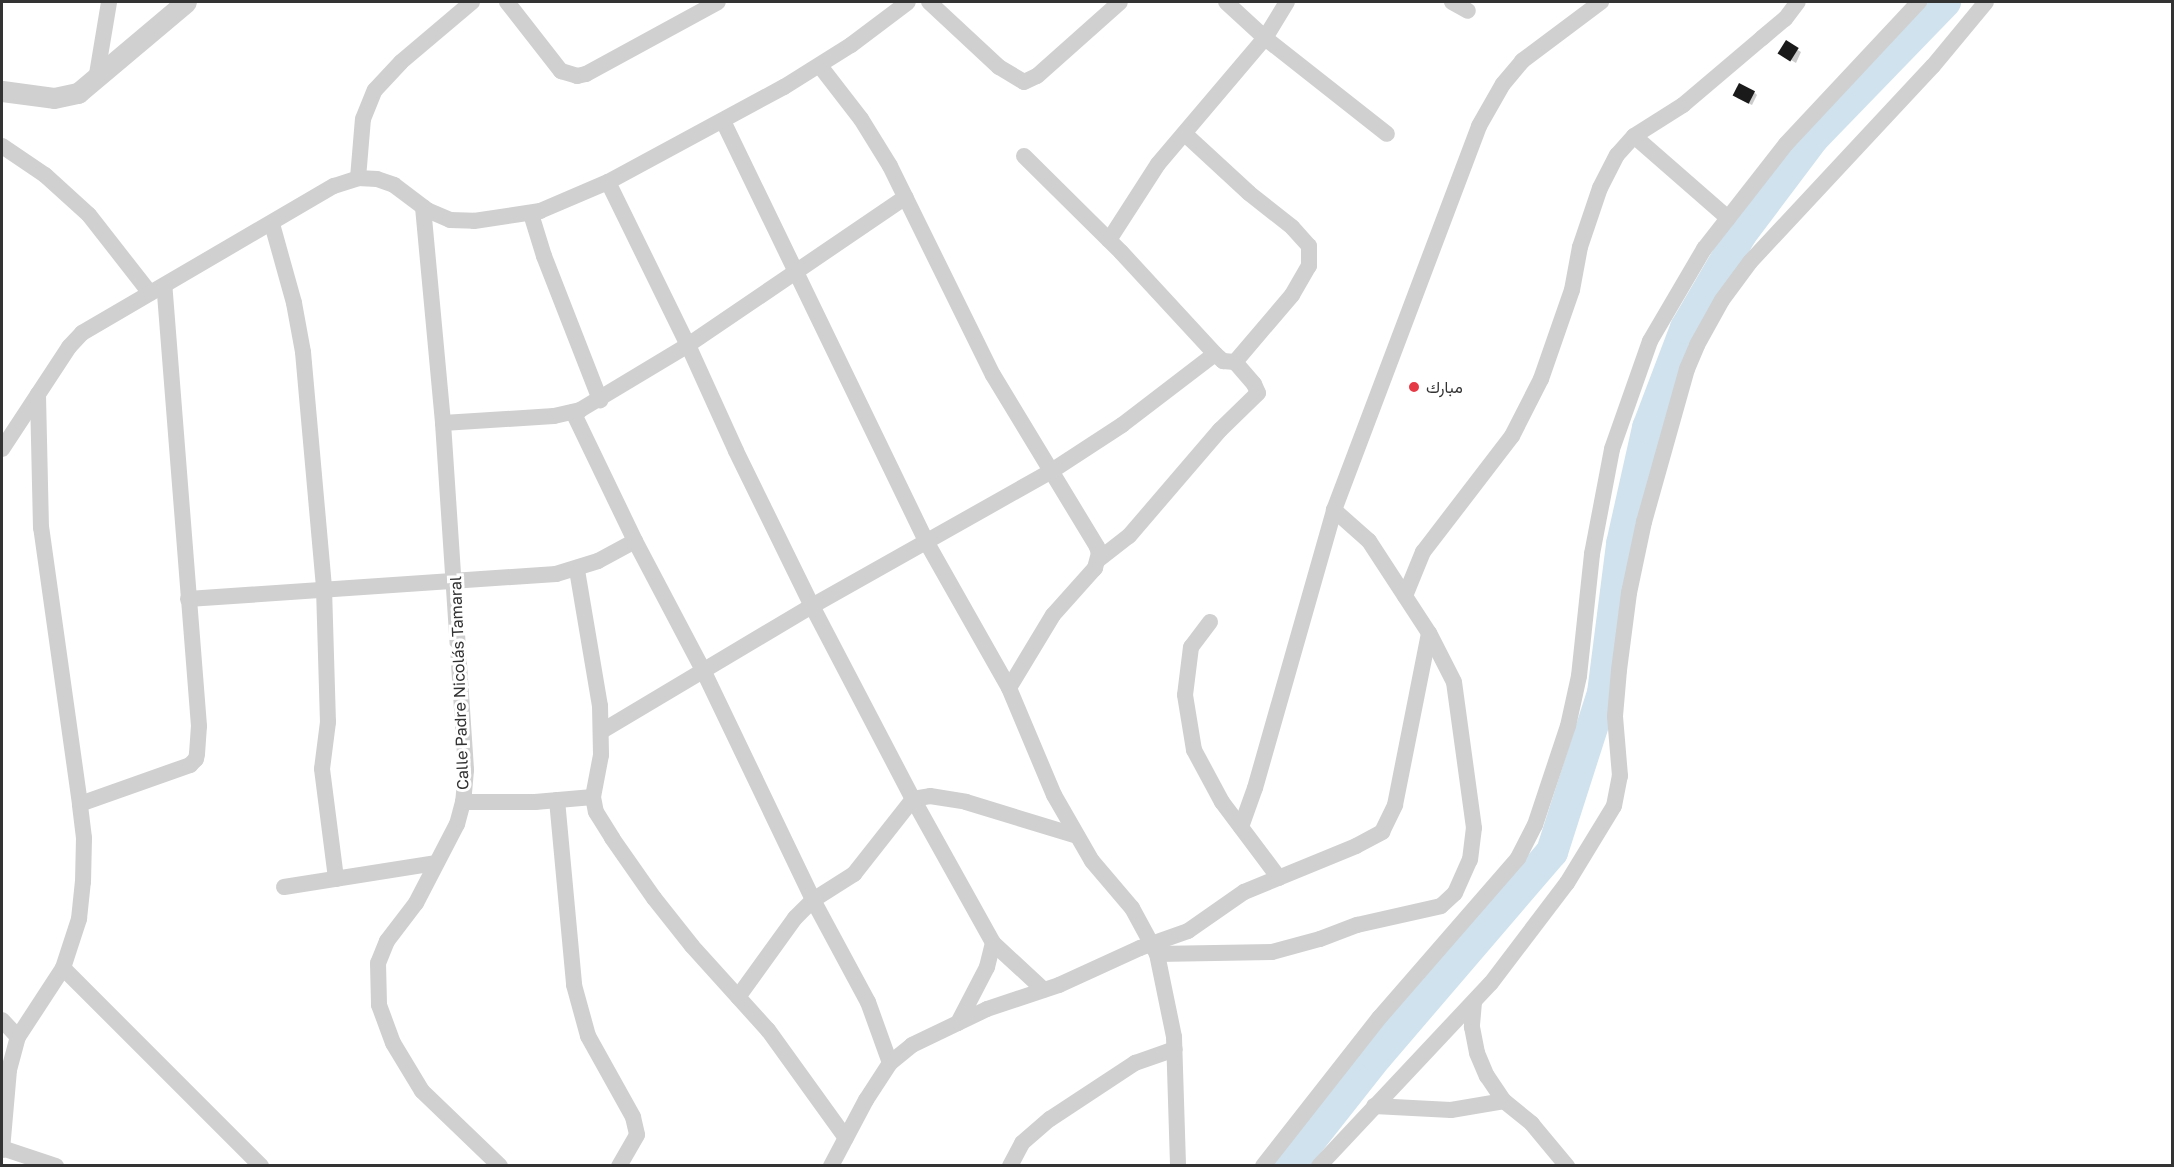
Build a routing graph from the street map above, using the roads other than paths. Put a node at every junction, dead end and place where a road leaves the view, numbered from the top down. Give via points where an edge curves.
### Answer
1 (109, 2) edge
2 (186, 2) edge
3 (472, 2) edge
4 (507, 2) edge
5 (718, 2) edge
6 (908, 2) edge
7 (929, 2) edge
8 (1120, 2) edge
9 (1226, 2) edge
10 (1287, 2) edge
11 (1452, 2) edge
12 (1601, 2) edge
13 (1798, 2) edge
14 (1920, 2) edge
15 (1986, 2) edge
16 (1468, 11) dead end
17 (1265, 38) junction
18 (820, 66) junction
19 (96, 80) junction
20 (2, 91) edge
21 (723, 121) junction
22 (1184, 133) junction
23 (1387, 134) dead end
24 (1634, 136) junction
25 (2, 146) edge
26 (1024, 156) dead end
27 (358, 178) junction
28 (608, 182) junction
29 (906, 197) junction
30 (423, 207) junction
31 (531, 214) junction
32 (1728, 218) junction
33 (272, 224) junction
34 (1109, 240) junction
35 (798, 273) junction
36 (157, 289) junction
37 (688, 345) junction
38 (1215, 354) junction
39 (1235, 362) junction
40 (38, 394) junction
41 (600, 400) junction
42 (573, 412) junction
43 (444, 423) junction
44 (2, 449) edge
45 (1050, 472) junction
46 (1334, 510) junction
47 (634, 541) junction
48 (927, 543) junction
49 (1098, 560) junction
50 (577, 570) junction
51 (455, 582) junction
52 (324, 588) junction
53 (1405, 596) junction
54 (188, 599) junction
55 (812, 606) junction
56 (1210, 622) dead end
57 (1429, 633) junction
58 (703, 670) junction
59 (1009, 688) junction
60 (602, 731) junction
61 (593, 797) junction
62 (913, 799) junction
63 (557, 800) junction
64 (464, 802) junction
65 (80, 804) junction
66 (1241, 827) junction
67 (1077, 836) junction
68 (435, 864) junction
69 (1279, 878) junction
70 (336, 879) junction
71 (284, 887) dead end
72 (813, 900) junction
73 (993, 943) junction
74 (1154, 949) junction
75 (63, 969) junction
76 (1044, 990) junction
77 (738, 997) junction
78 (1474, 1002) junction
79 (2, 1020) edge
80 (958, 1023) junction
81 (18, 1036) junction
82 (1175, 1048) junction
83 (890, 1063) junction
84 (1504, 1101) junction
85 (1374, 1107) junction
86 (846, 1138) junction
87 (2, 1149) edge
88 (56, 1166) edge
89 (261, 1166) edge
90 (500, 1166) edge
91 (620, 1166) edge
92 (831, 1166) edge
93 (1010, 1166) edge
94 (1178, 1166) edge
95 (1263, 1166) edge
96 (1319, 1166) edge
97 (1567, 1166) edge

1 - 19 street
2 - 19 street
3 - 27 street via 401,62 375,90 360,135
4 - 5 street via 561,71 577,76
6 - 18 street
7 - 8 street via 999,67 1024,82 1037,76
9 - 17 street
10 - 17 street
11 - 16 street
12 - 46 street via 1522,61 1503,84 1479,126
13 - 24 street via 1785,19 1683,105
14 - 32 street via 1786,144
15 - 78 street via 1933,66 1750,262 1722,300 1697,345 1644,522 1629,593 1615,716 1620,776 1614,806 1567,883
17 - 22 street
17 - 23 street
18 - 21 street
18 - 29 street via 861,119
19 - 20 street via 67,97
21 - 28 street
21 - 35 street
22 - 34 street via 1158,164
22 - 39 street via 1309,246 1309,266 1292,295
24 - 32 street
24 - 53 street via 1617,155 1600,188 1580,247 1572,290 1541,379 1512,436 1423,552
25 - 36 street via 45,175
26 - 34 street
27 - 30 street via 394,185
27 - 33 street via 334,186
28 - 31 street
28 - 37 street
29 - 35 street
29 - 45 street via 993,375
30 - 31 street via 450,220
30 - 43 street, Calle Padre Nicolás Tamaral
31 - 41 street
32 - 95 street via 1704,249 1650,341 1612,449 1592,554 1579,676 1568,726 1536,825 1518,858 1380,1017
33 - 36 street
33 - 52 street via 303,352
34 - 38 street
35 - 37 street
35 - 48 street
36 - 40 street via 82,333
36 - 54 street
37 - 41 street
37 - 55 street
38 - 39 street via 1223,361
38 - 45 street via 1122,425
39 - 49 street via 1258,393 1220,430 1129,536
40 - 44 street
40 - 65 street via 42,538
41 - 42 street
42 - 43 street
42 - 47 street
43 - 51 street, Calle Padre Nicolás Tamaral
45 - 48 street
45 - 49 street via 1097,547
46 - 53 street via 1369,541
46 - 66 street
47 - 50 street
47 - 58 street
48 - 55 street
48 - 59 street
49 - 59 street via 1087,579 1053,615
50 - 51 street
50 - 60 street
51 - 52 street
51 - 64 street, Calle Padre Nicolás Tamaral via 466,770
52 - 54 street
52 - 70 street via 328,722 322,769
53 - 57 street
54 - 65 street via 199,726 196,759 190,765
55 - 58 street
55 - 62 street
56 - 66 street via 1191,647 1185,695 1194,750
57 - 69 street via 1395,805 1382,832
57 - 74 street via 1454,682 1474,828 1470,860 1455,893 1441,906 1357,925 1272,952
58 - 60 street
58 - 72 street
59 - 67 street via 1045,774
60 - 61 street
61 - 63 street
61 - 77 street via 596,812 648,889
62 - 67 street via 930,796 956,800
62 - 72 street via 854,874
62 - 73 street
63 - 64 street
63 - 91 street via 574,985 588,1036 633,1117 637,1135
64 - 68 street, Calle Padre Nicolás Tamaral
65 - 75 street via 84,838 79,919
66 - 69 street
67 - 74 street via 1104,877 1132,908
68 - 70 street
68 - 90 street, Calle Padre Nicolás Tamaral via 416,903 387,941 378,963 379,1005 393,1043 422,1091
69 - 74 street via 1244,892
70 - 71 street
72 - 77 street via 773,946
72 - 83 street via 868,1002
73 - 76 street
73 - 80 street via 987,967
74 - 76 street
74 - 82 street
75 - 81 street
75 - 89 street
76 - 80 street
77 - 86 street via 768,1030
78 - 84 street via 1472,1028 1477,1053
78 - 85 street
79 - 81 street
80 - 83 street via 912,1045
81 - 87 street via 9,1070
82 - 93 street via 1135,1063 1050,1119 1022,1143
82 - 94 street
83 - 86 street
84 - 85 street via 1451,1110
84 - 97 street via 1532,1124
85 - 96 street
86 - 92 street
87 - 88 street

